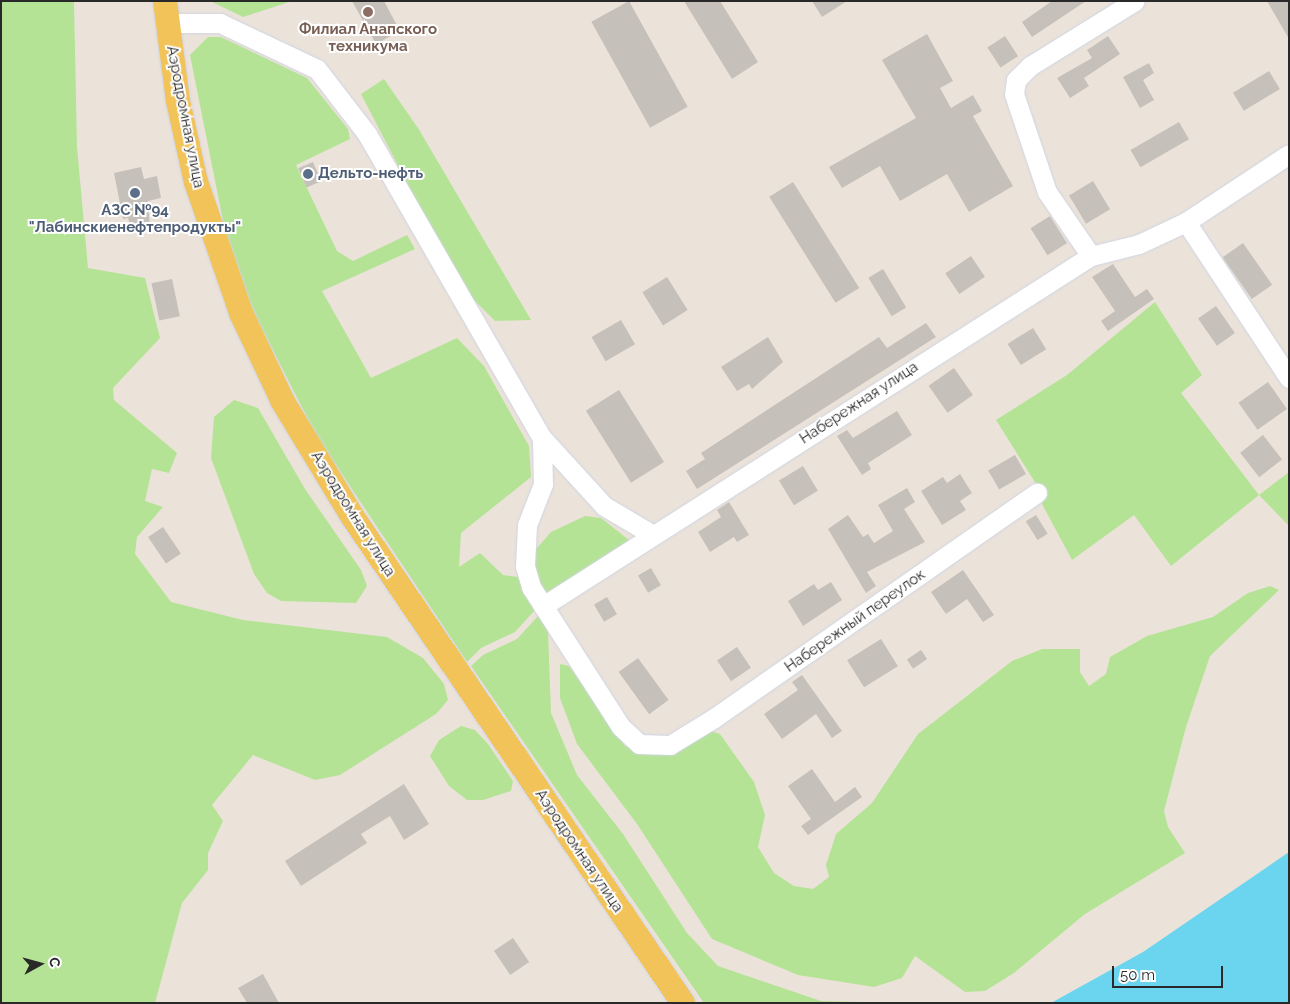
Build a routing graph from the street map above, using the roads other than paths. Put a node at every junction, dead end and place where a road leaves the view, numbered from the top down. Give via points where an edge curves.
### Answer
1 (1135, 1) edge
2 (166, 12) edge
3 (1289, 154) edge
4 (1186, 222) junction
5 (1091, 256) junction
6 (1289, 378) edge
7 (542, 438) junction
8 (1037, 494) dead end
9 (652, 535) junction
10 (543, 606) junction
11 (683, 1003) edge

1 - 5 street via 1030,66 1016,80 1014,94 1047,192
2 - 7 street via 220,23 317,70 368,134
2 - 11 main road, Аэродромная улица via 196,182 241,313 283,402 352,516
3 - 4 street, Набережная улица
4 - 5 street, Набережная улица via 1139,244
4 - 6 street
5 - 9 street, Набережная улица
7 - 9 street via 604,506
7 - 10 street via 542,484 527,525 525,566
8 - 10 street, Набережный переулок via 670,745 639,744 621,727
9 - 10 street, Набережная улица

